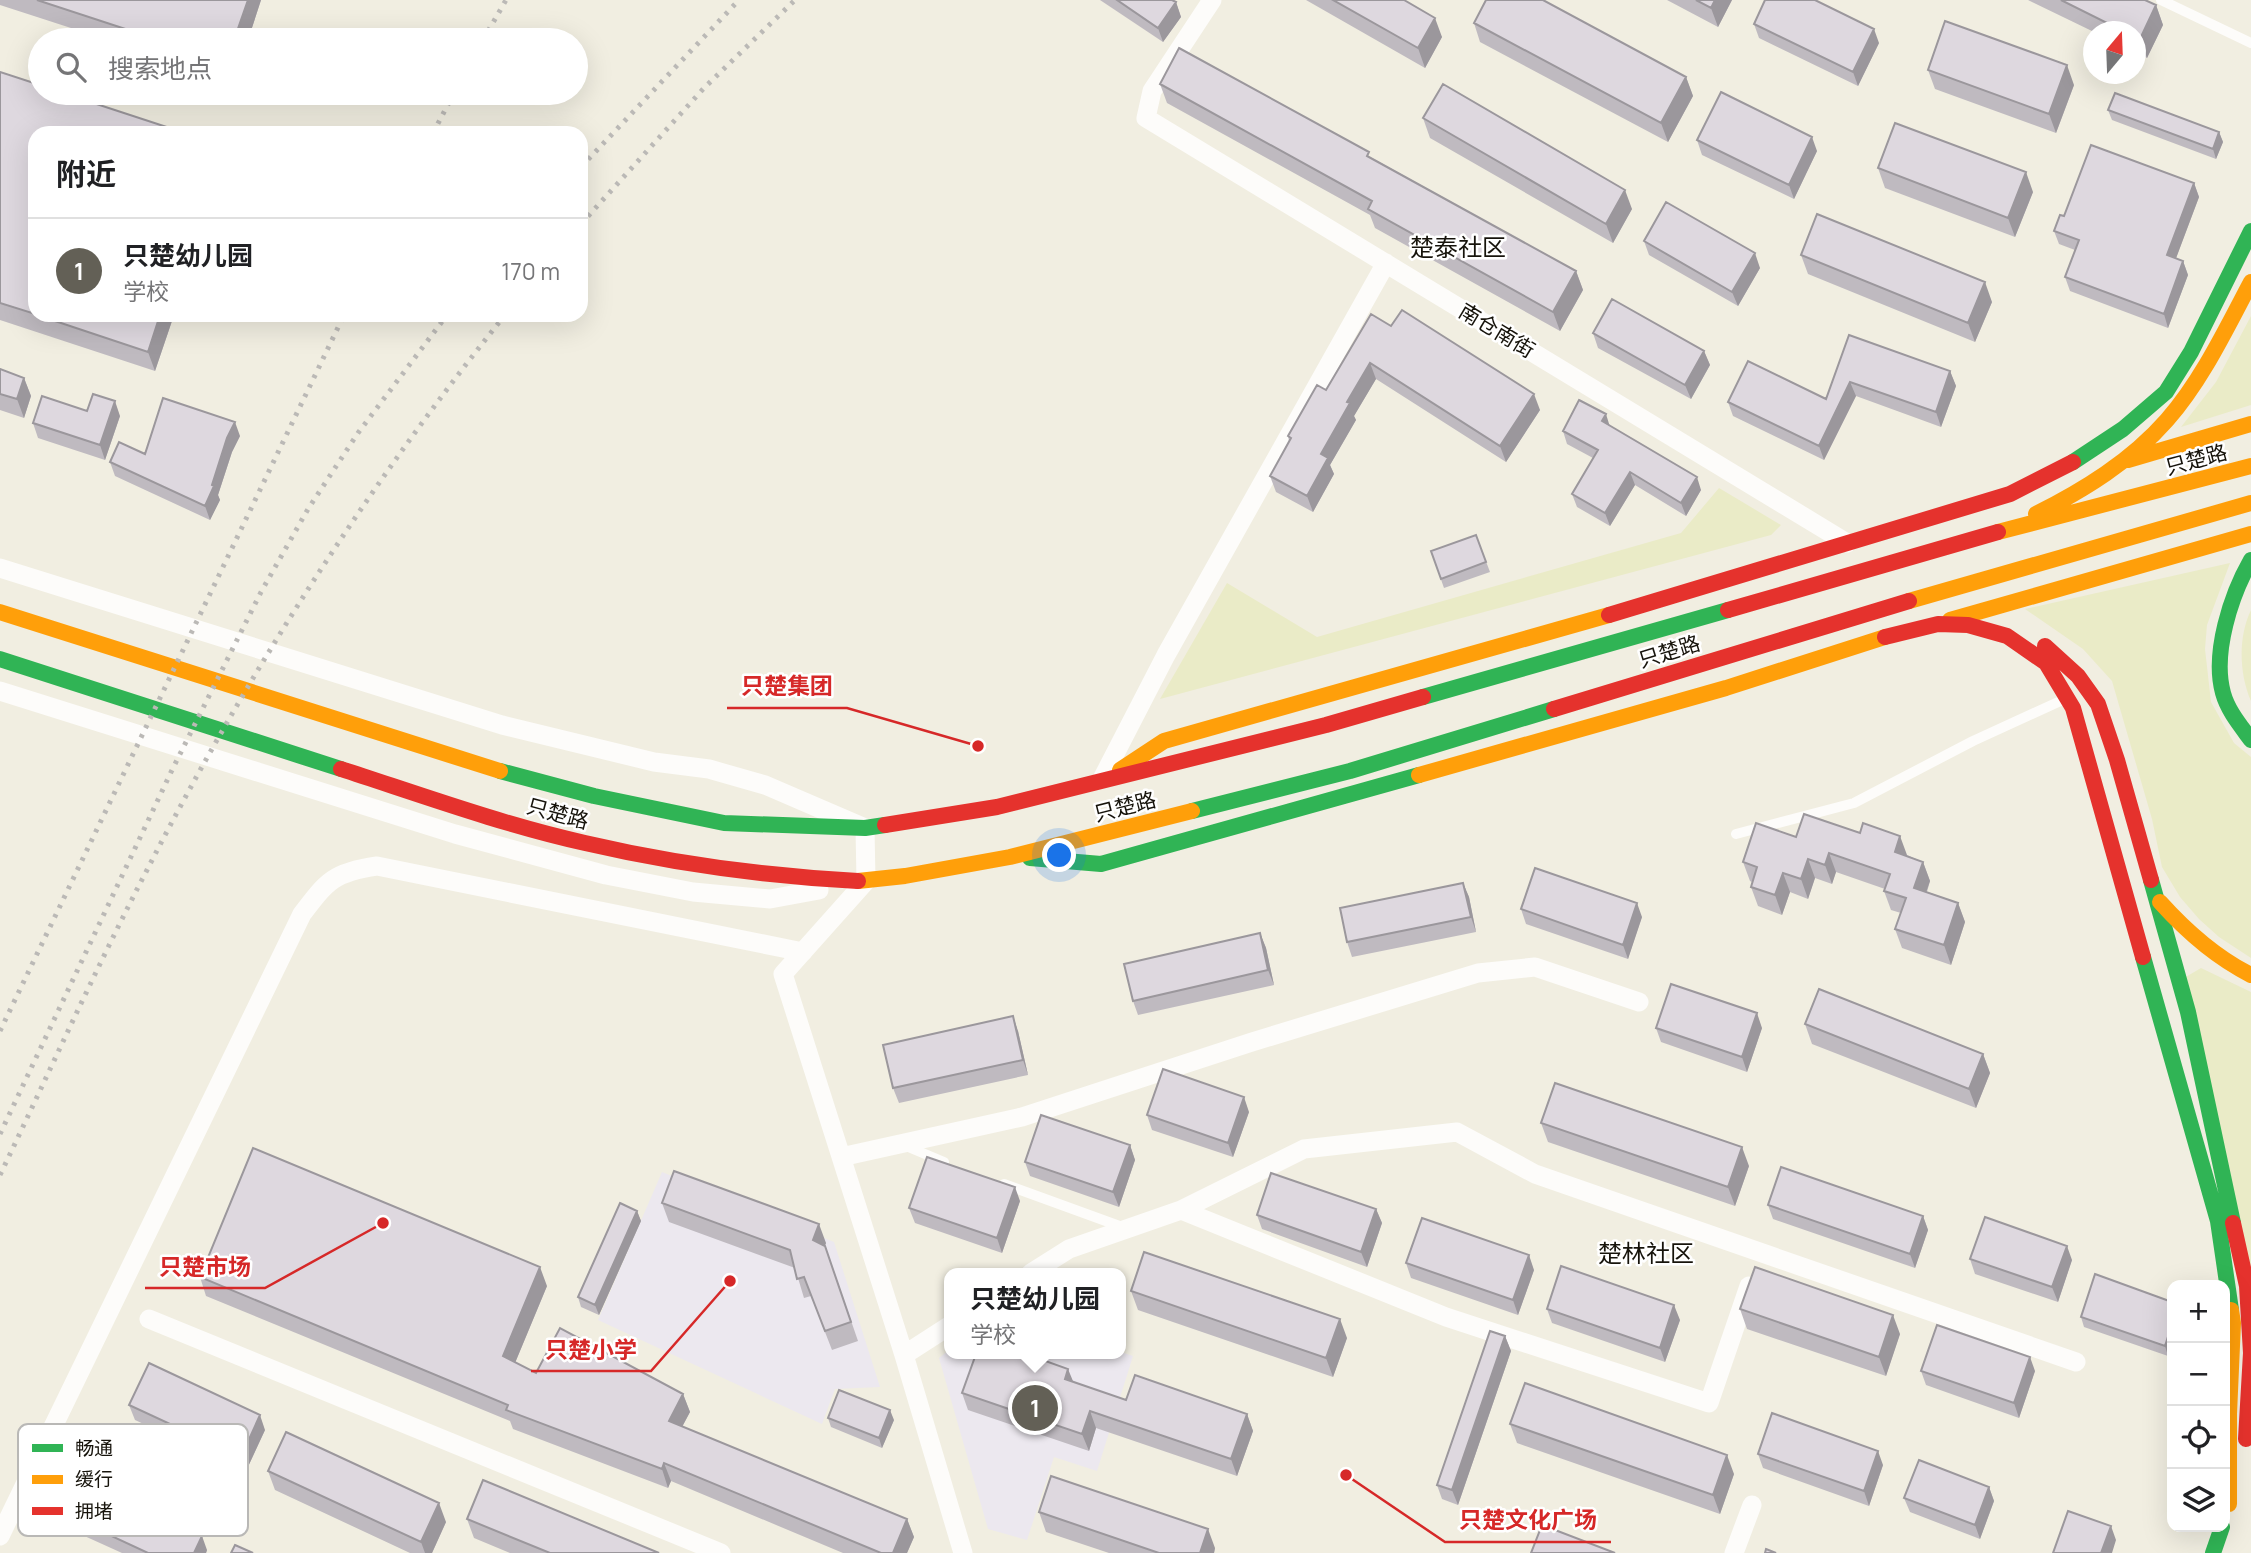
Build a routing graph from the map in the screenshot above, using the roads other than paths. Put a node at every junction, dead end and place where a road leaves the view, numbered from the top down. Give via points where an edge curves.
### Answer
1 (1212, 0) edge
2 (2161, 0) edge
3 (2251, 43) edge
4 (2251, 231) edge
5 (1386, 263) junction
6 (2251, 282) edge
7 (2251, 424) edge
8 (2251, 466) edge
9 (2010, 494) junction
10 (2251, 503) edge
11 (1998, 532) junction
12 (2251, 534) edge
13 (1847, 543) junction
14 (2251, 560) edge
15 (0, 568) edge
16 (1909, 601) junction
17 (0, 612) edge
18 (1938, 624) junction
19 (0, 659) edge
20 (0, 691) edge
21 (2067, 698) junction
22 (2251, 740) edge
23 (1100, 783) junction
24 (865, 828) junction
25 (1736, 834) dead end
26 (1010, 857) junction
27 (866, 881) junction
28 (2157, 898) junction
29 (803, 952) junction
30 (2251, 975) edge
31 (1639, 1002) dead end
32 (899, 1143) junction
33 (841, 1157) junction
34 (960, 1168) edge
35 (999, 1182) edge
36 (1181, 1210) junction
37 (1127, 1228) junction
38 (1760, 1252) junction
39 (1039, 1268) edge
40 (149, 1319) dead end
41 (944, 1329) edge
42 (904, 1355) junction
43 (2076, 1362) dead end
44 (2251, 1423) edge
45 (54, 1424) edge
46 (2246, 1440) junction
47 (2228, 1469) edge
48 (18, 1499) edge
49 (2230, 1500) edge
50 (1752, 1505) dead end
51 (2220, 1532) edge
52 (0, 1536) edge
53 (721, 1553) edge
54 (963, 1553) edge
55 (1734, 1553) edge
56 (2213, 1553) edge

1 - 5 street, 南仓南街 via 1152,91 1146,118
2 - 3 lane
4 - 9 main road via 2166,392 2073,463
5 - 13 street, 南仓南街
5 - 23 street via 1166,655
6 - 11 main road via 2204,369 2179,406 2149,438 2113,470 2067,499
7 - 9 main road
8 - 11 main road, 只楚路
9 - 13 main road
10 - 16 main road, 只楚路
11 - 23 main road, 只楚路 via 1326,725
12 - 18 main road
13 - 23 main road via 1164,741
14 - 22 main road via 2218,656 2222,690
15 - 24 street via 502,725 765,785
16 - 26 main road, 只楚路 via 1350,771
16 - 28 main road via 1955,606 2014,627 2041,642 2078,676 2098,704
17 - 24 main road, 只楚路 via 456,759 594,796 724,823
18 - 21 main road via 1968,625 2007,636 2046,663
18 - 26 main road via 1101,864
19 - 27 main road, 只楚路 via 583,843 711,868
20 - 27 street via 455,834 606,875 693,892 770,899
21 - 25 lane via 1854,803
21 - 47 main road via 2218,1221 2233,1323
23 - 24 main road, 只楚路 via 997,807
24 - 27 street
26 - 27 main road, 只楚路
27 - 29 street
28 - 30 main road via 2200,944
28 - 46 main road via 2188,1012 2247,1286 2251,1353
29 - 33 street via 783,974
29 - 45 street via 377,866 350,870 325,884 302,914
31 - 32 street via 1535,967 1478,973 1022,1117
32 - 33 street
32 - 34 lane
33 - 42 street
35 - 37 lane
36 - 37 street
36 - 38 street via 1304,1149 1457,1132 1535,1174
36 - 38 street via 1446,1317 1709,1403
37 - 39 street via 1069,1249
38 - 43 street
40 - 53 street
41 - 42 street
42 - 54 street
44 - 46 main road
46 - 49 main road
48 - 52 street
50 - 55 street
51 - 56 main road

